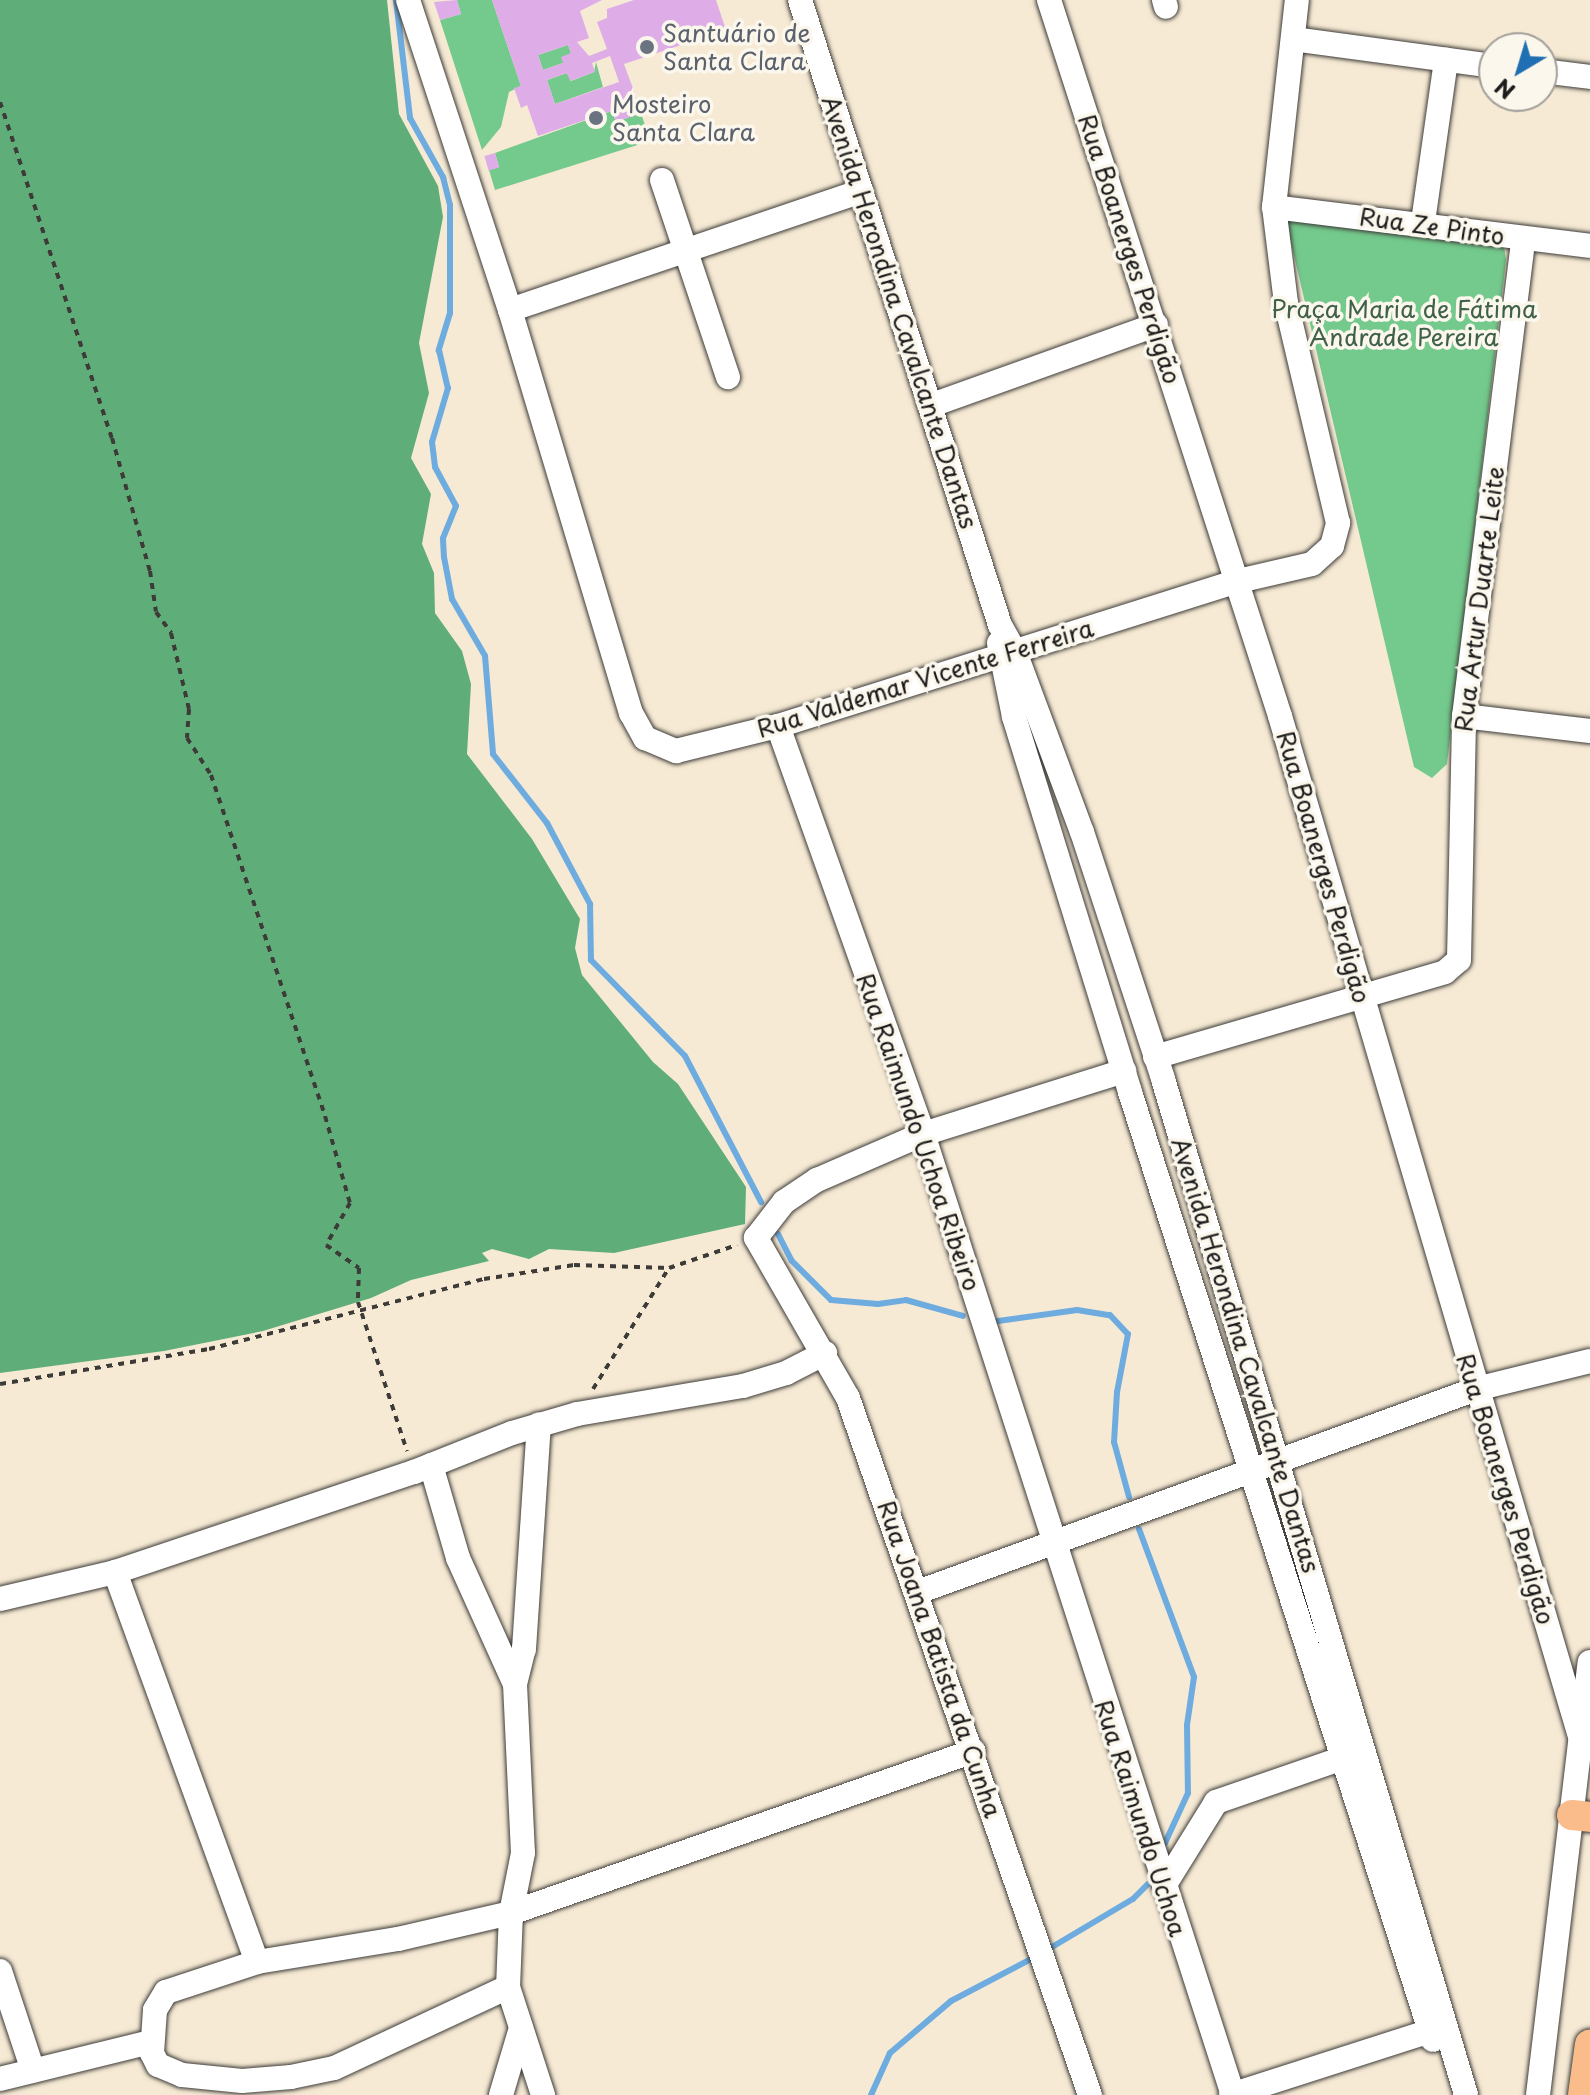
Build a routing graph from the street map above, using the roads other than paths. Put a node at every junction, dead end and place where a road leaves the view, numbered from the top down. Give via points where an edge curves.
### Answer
1 (408, 0) edge
2 (800, 0) edge
3 (1049, 0) edge
4 (1297, 0) edge
5 (1293, 39) junction
6 (1446, 60) junction
7 (1478, 64) edge
8 (1558, 73) edge
9 (1590, 77) edge
10 (662, 180) dead end
11 (861, 191) junction
12 (1274, 207) junction
13 (1423, 222) junction
14 (1523, 239) junction
15 (1590, 246) edge
16 (684, 248) junction
17 (510, 310) junction
18 (1156, 325) junction
19 (728, 377) dead end
20 (932, 405) junction
21 (1234, 582) junction
22 (1007, 655) junction
23 (1464, 716) junction
24 (778, 726) junction
25 (1590, 731) edge
26 (1361, 993) junction
27 (1159, 1068) junction
28 (1127, 1082) junction
29 (923, 1134) junction
30 (825, 1353) junction
31 (1590, 1361) edge
32 (1476, 1389) junction
33 (539, 1425) junction
34 (1277, 1461) junction
35 (422, 1469) junction
36 (1253, 1470) junction
37 (1050, 1541) junction
38 (115, 1572) junction
39 (918, 1592) junction
40 (0, 1599) edge
41 (1590, 1662) edge
42 (515, 1684) junction
43 (1581, 1740) junction
44 (973, 1751) junction
45 (1343, 1758) junction
46 (1581, 1816) edge
47 (1164, 1886) junction
48 (511, 1913) junction
49 (257, 1962) junction
50 (0, 1971) edge
51 (508, 1987) junction
52 (521, 2028) junction
53 (1438, 2029) junction
54 (151, 2042) junction
55 (1590, 2044) edge
56 (33, 2071) junction
57 (0, 2079) edge
58 (501, 2095) edge
59 (543, 2095) edge
60 (1090, 2095) edge
61 (1232, 2095) edge
62 (1451, 2095) edge
63 (1466, 2095) edge
64 (1538, 2095) edge
65 (1583, 2095) edge

1 - 17 street
2 - 11 street, Avenida Herondina Cavalcante Dantas
3 - 18 street, Rua Boanerges Perdigão
4 - 5 street
5 - 6 street
5 - 12 street
6 - 7 street
6 - 13 street
8 - 9 street
10 - 16 street
11 - 16 street
11 - 20 street, Avenida Herondina Cavalcante Dantas
12 - 13 street, Rua Ze Pinto
12 - 21 street, Rua Valdemar Vicente Ferreira via 1286,303 1338,532 1332,546 1312,564
13 - 14 street, Rua Ze Pinto
14 - 15 street, Rua Ze Pinto
14 - 23 street, Rua Artur Duarte Leite
16 - 17 street
16 - 19 street
17 - 24 street, Rua Valdemar Vicente Ferreira via 631,713 645,738 664,750
18 - 20 street
18 - 21 street, Rua Boanerges Perdigão
20 - 22 street, Avenida Herondina Cavalcante Dantas
21 - 22 street, Rua Valdemar Vicente Ferreira
21 - 26 street, Rua Boanerges Perdigão
22 - 24 street, Rua Valdemar Vicente Ferreira
22 - 27 street, Avenida Herondina Cavalcante Dantas via 1086,846
22 - 28 street, Avenida Herondina Cavalcante Dantas
23 - 25 street
23 - 26 street, Rua Artur Duarte Leite via 1459,960 1445,972
24 - 29 street, Rua Raimundo Uchoa Ribeiro
26 - 27 street
26 - 32 street, Rua Boanerges Perdigão
27 - 28 street
27 - 34 street, Avenida Herondina Cavalcante Dantas
28 - 29 street
28 - 36 street, Avenida Herondina Cavalcante Dantas
29 - 30 street, Rua Joana Batista da Cunha via 799,1190 756,1238
29 - 37 street, Rua Raimundo Uchoa Ribeiro
30 - 33 street via 743,1386
30 - 39 street, Rua Joana Batista da Cunha via 848,1398
31 - 32 street
32 - 34 street
32 - 43 street, Rua Boanerges Perdigão
33 - 35 street
33 - 42 street via 524,1649
34 - 36 street
34 - 53 street, Avenida Herondina Cavalcante Dantas
35 - 38 street
35 - 42 street
36 - 37 street
36 - 45 street, Avenida Herondina Cavalcante Dantas
37 - 39 street
37 - 47 street, Rua Raimundo Uchoa
38 - 40 street
38 - 49 street
39 - 44 street, Rua Joana Batista da Cunha
41 - 43 street
42 - 48 street via 523,1853
43 - 46 street
44 - 48 street
44 - 60 street, Rua Joana Batista da Cunha
45 - 47 street via 1216,1802
45 - 53 street, Avenida Herondina Cavalcante Dantas
46 - 64 street
47 - 61 street, Rua Raimundo Uchoa
48 - 49 street via 398,1939
48 - 51 street
49 - 54 street via 166,1992 155,2010
50 - 56 street
51 - 52 street
51 - 54 street via 334,2068 291,2077 242,2081 168,2072 158,2065
52 - 58 street
52 - 59 street
53 - 61 street
53 - 62 street, Avenida Herondina Cavalcante Dantas
53 - 63 street, Avenida Herondina Cavalcante Dantas
54 - 56 street
55 - 65 main road
56 - 57 street

